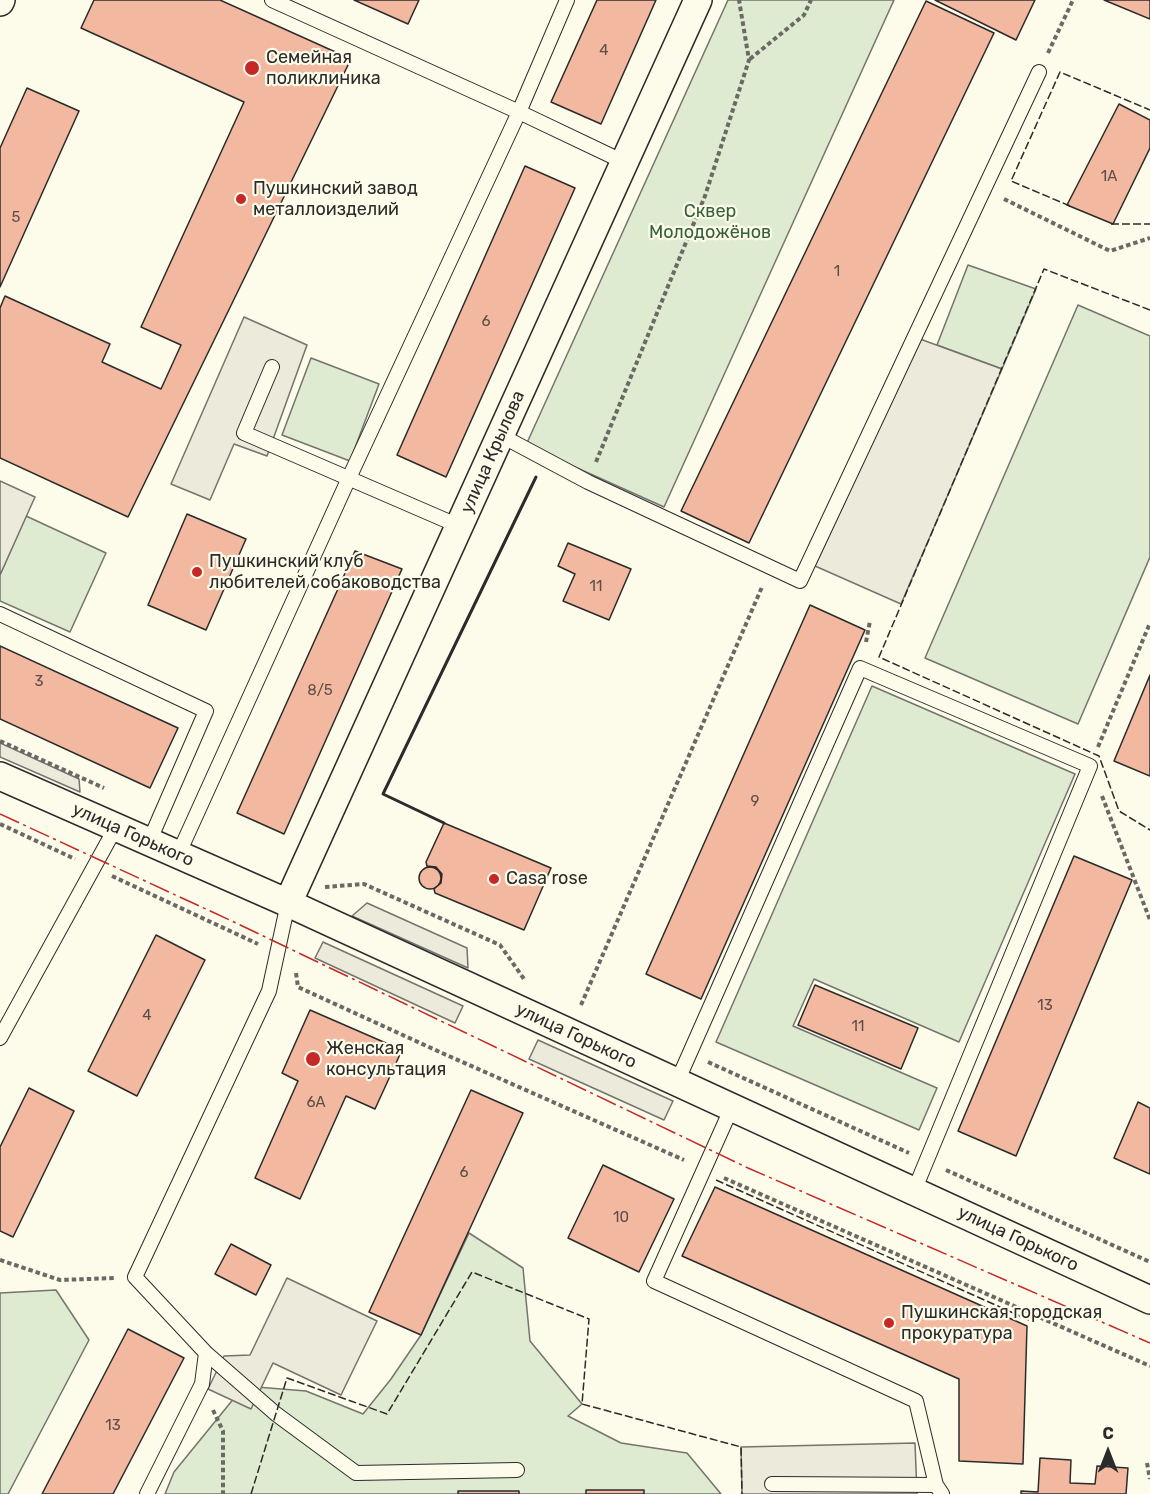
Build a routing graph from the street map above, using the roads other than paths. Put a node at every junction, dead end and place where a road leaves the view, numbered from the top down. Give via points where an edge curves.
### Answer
1 (272, 0) edge
2 (567, 0) edge
3 (698, 0) edge
4 (1039, 72) road end
5 (519, 112) junction
6 (624, 162) junction
7 (272, 367) dead end
8 (500, 435) junction
9 (349, 478) junction
10 (459, 526) junction
11 (0, 614) edge
12 (0, 776) edge
13 (116, 827) junction
14 (149, 842) junction
15 (178, 855) junction
16 (288, 903) junction
17 (0, 1038) edge
18 (678, 1082) junction
19 (732, 1107) junction
20 (914, 1191) junction
21 (1150, 1300) edge
22 (206, 1353) junction
23 (517, 1470) dead end
24 (772, 1484) dead end
25 (939, 1490) edge
26 (147, 1494) edge

1 - 5 lane
2 - 5 lane
3 - 6 street, улица Крылова
4 - 8 lane via 800,581 588,482
5 - 6 lane
5 - 9 lane
6 - 8 street, улица Крылова
7 - 9 lane via 244,433
8 - 10 street, улица Крылова
9 - 10 lane
9 - 15 lane
10 - 16 street, улица Крылова
11 - 14 lane via 206,711
12 - 13 street, улица Горького
13 - 14 street, улица Горького
13 - 17 lane
14 - 15 street, улица Горького
15 - 16 street, улица Горького
16 - 18 street, улица Горького
16 - 22 lane via 269,991 135,1277
18 - 19 street, улица Горького
18 - 20 lane via 860,668 1090,766
19 - 20 street, улица Горького
19 - 25 lane via 654,1281 916,1401
20 - 21 street, улица Горького
22 - 23 lane via 276,1414 356,1473
22 - 26 lane via 202,1384
24 - 25 lane

